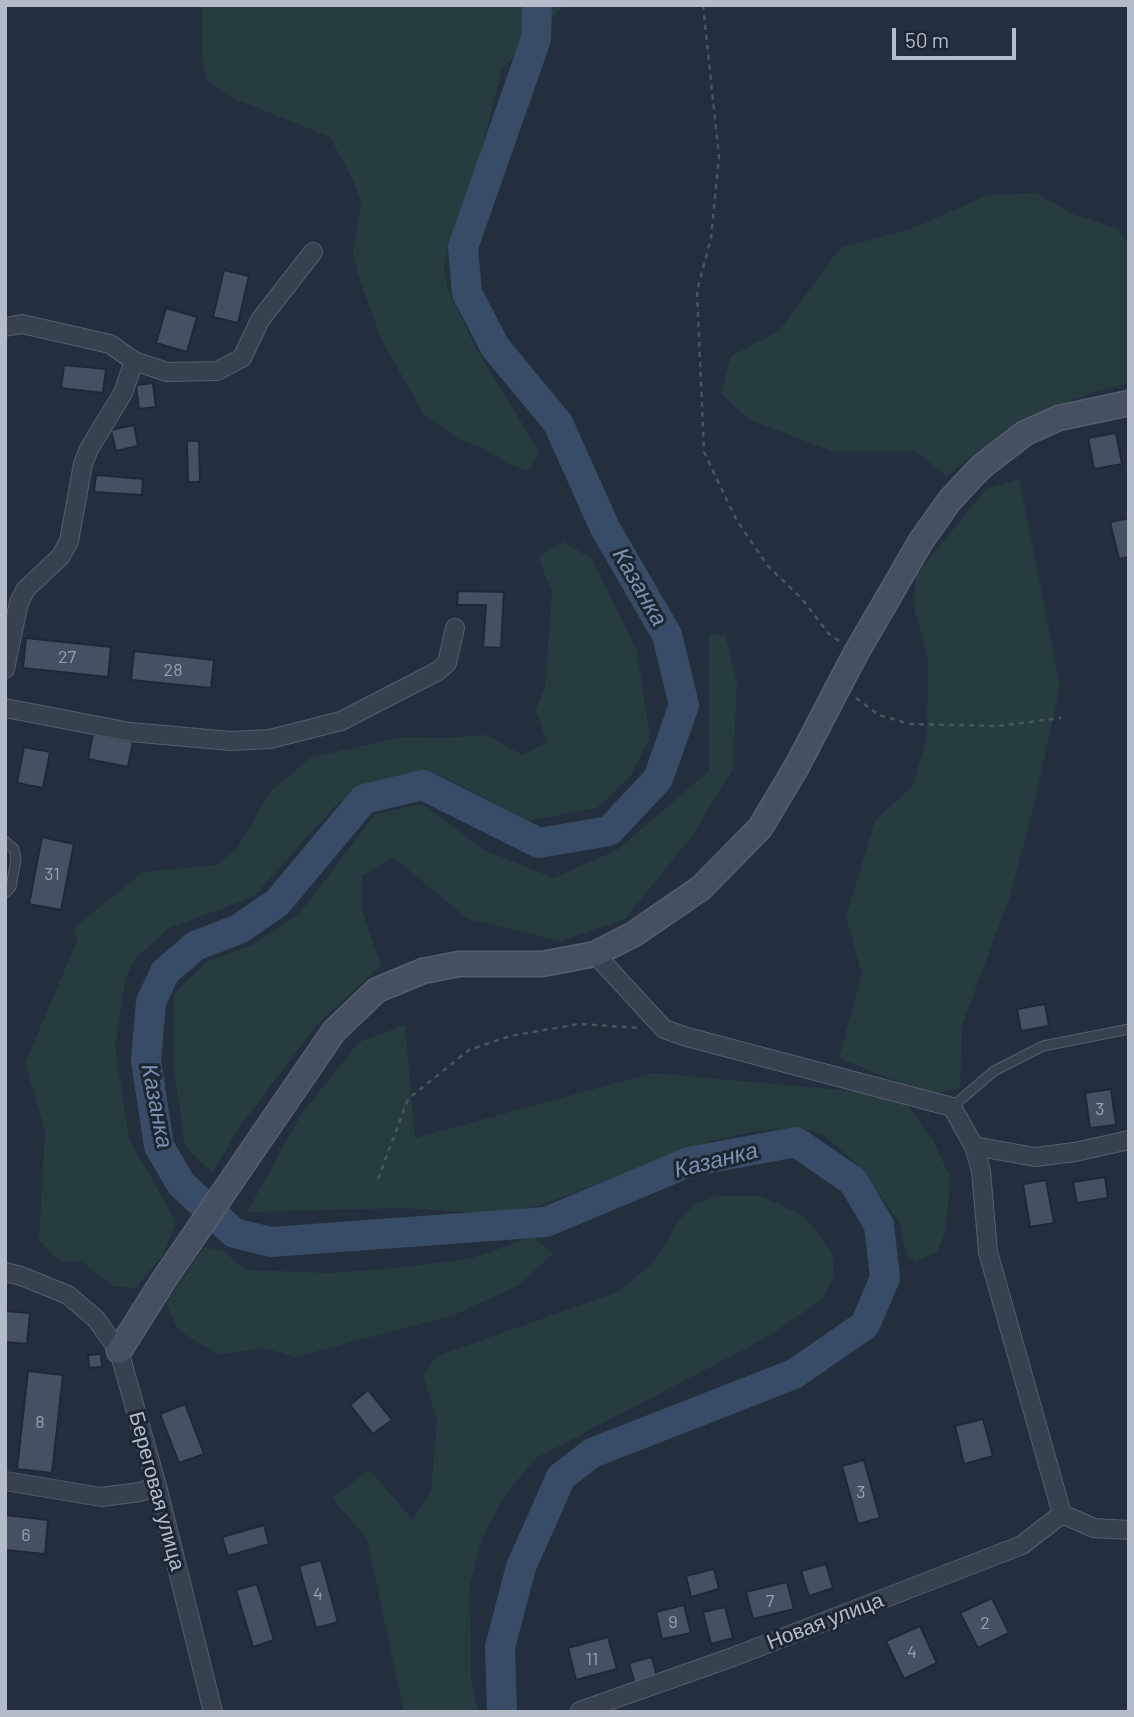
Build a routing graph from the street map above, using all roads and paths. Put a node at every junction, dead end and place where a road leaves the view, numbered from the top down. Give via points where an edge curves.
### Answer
1 (704, 5) edge
2 (313, 251) dead end
3 (5, 327) edge
4 (134, 361) junction
5 (1129, 403) edge
6 (455, 628) dead end
7 (856, 653) junction
8 (5, 669) edge
9 (839, 686) junction
10 (5, 708) edge
11 (1061, 718) dead end
12 (5, 841) edge
13 (5, 893) edge
14 (595, 954) junction
15 (664, 1029) junction
16 (1129, 1029) edge
17 (953, 1107) junction
18 (1129, 1140) edge
19 (974, 1146) junction
20 (378, 1179) dead end
21 (5, 1272) edge
22 (119, 1351) junction
23 (5, 1481) edge
24 (157, 1486) junction
25 (1062, 1514) junction
26 (1129, 1530) edge
27 (580, 1711) edge
28 (213, 1712) edge

1 - 7 path via 719,157 710,238 697,291 704,452 736,519 767,565 829,634
2 - 4 street via 260,320 242,358 217,371 167,372
3 - 4 street via 22,324 110,344
4 - 8 street via 123,393 83,464 69,541 19,602
5 - 7 street via 1059,418 1025,433 981,467 921,541
6 - 10 street via 447,663 438,671 341,721 270,739 231,741 130,732
7 - 9 street
9 - 11 path via 879,715 909,724 998,726
9 - 14 street via 761,828 701,888
12 - 13 lane via 14,849 16,859 11,887
14 - 15 street
14 - 22 street via 542,964 459,964 424,971 377,990 334,1031
15 - 17 street
15 - 20 path via 579,1024 510,1036 469,1050 408,1099
16 - 17 lane via 1043,1046 994,1071
17 - 19 street
18 - 19 street via 1035,1157
19 - 25 street via 981,1171 988,1252
21 - 22 street, Береговая улица via 68,1295 96,1319
22 - 24 street, Береговая улица
23 - 24 street via 101,1497
24 - 28 street, Береговая улица
25 - 26 street via 1094,1528
25 - 27 street, Новая улица via 1021,1545

